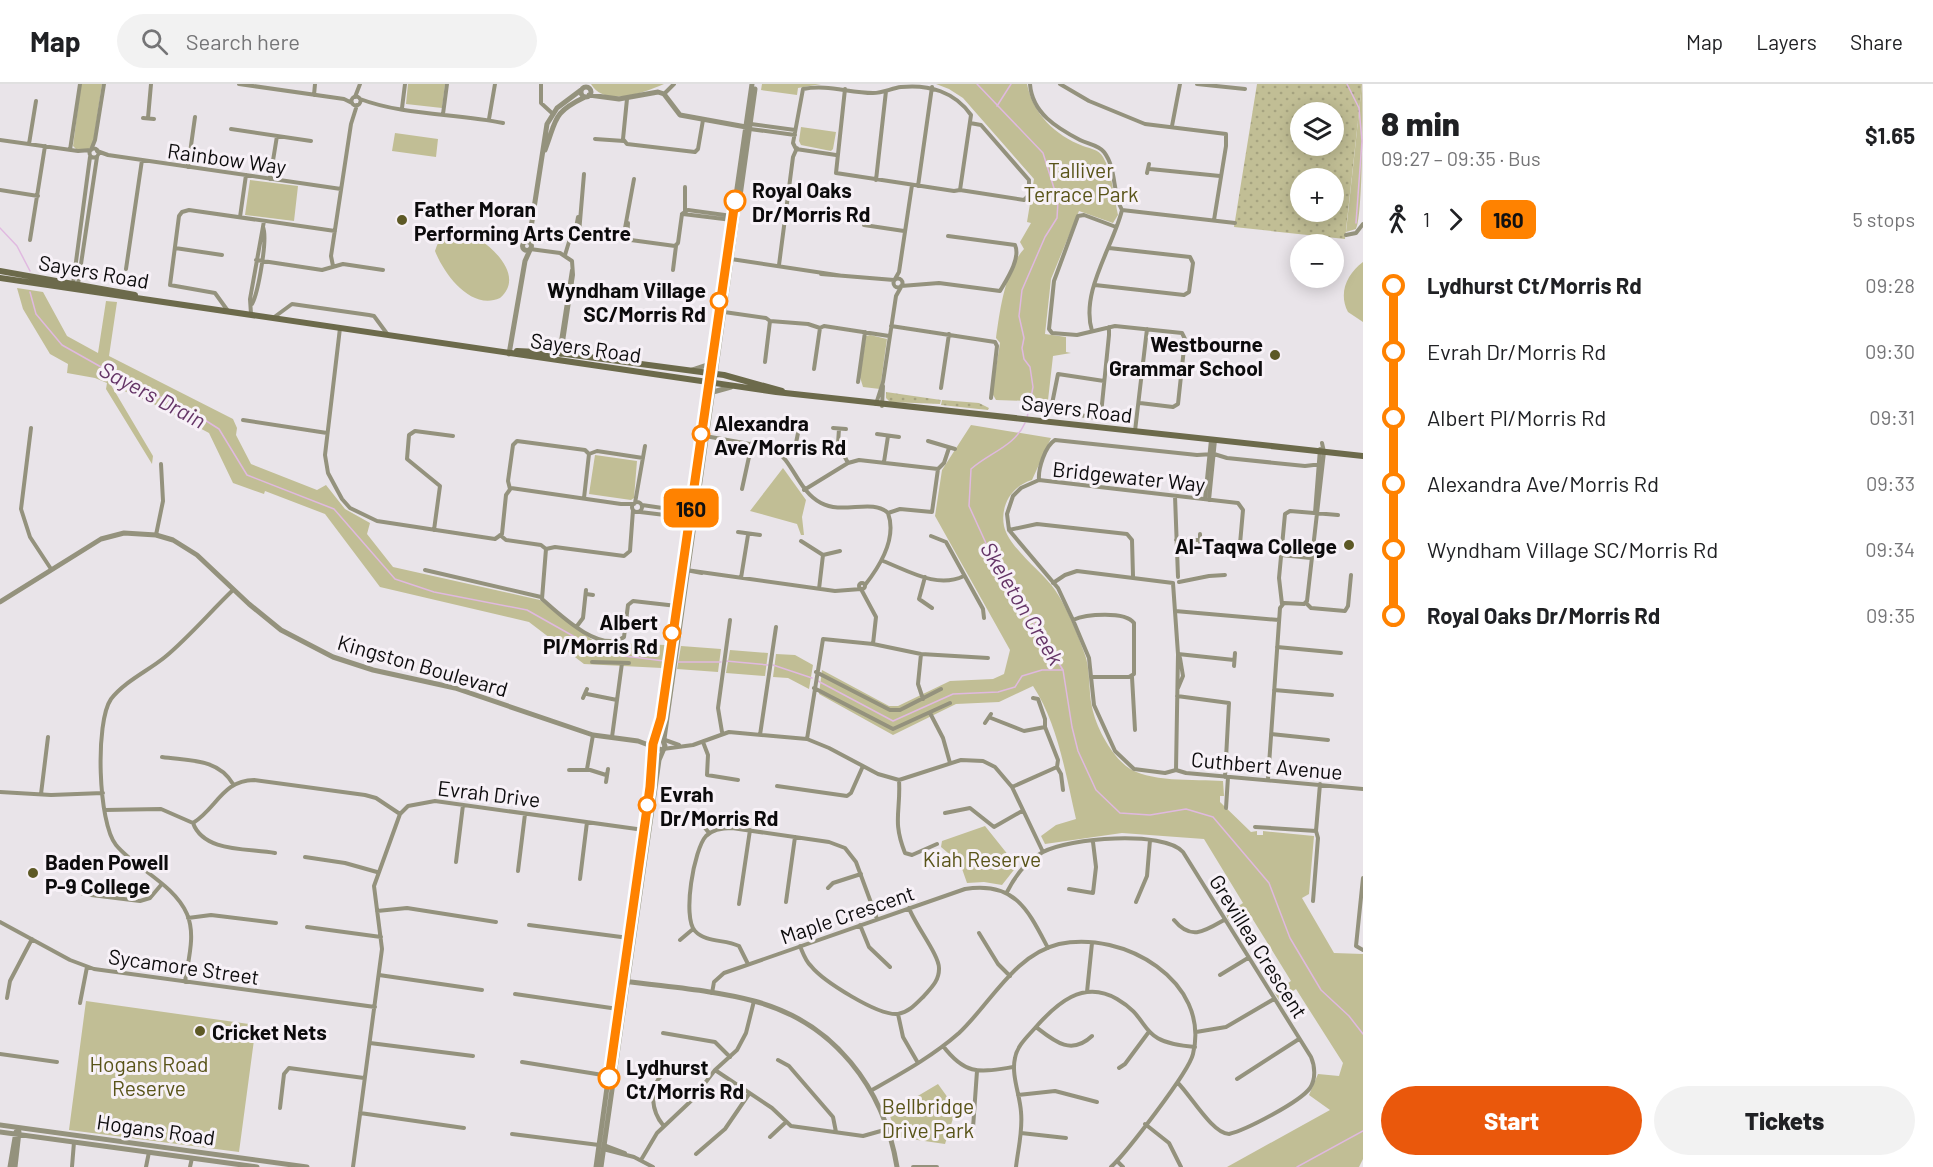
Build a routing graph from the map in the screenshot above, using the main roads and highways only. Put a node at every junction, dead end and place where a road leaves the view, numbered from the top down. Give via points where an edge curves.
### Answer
1 (0, 271) edge
2 (0, 278) edge
3 (75, 286) junction
4 (560, 355) junction
5 (712, 378) junction
6 (785, 393) junction
7 (1363, 456) edge

1 - 3 main road, Sayers Road
2 - 3 main road, Sayers Road
3 - 4 main road, Sayers Road via 451,345
4 - 5 main road, Sayers Road
4 - 5 main road, Sayers Road via 687,370
5 - 6 main road, Sayers Road
5 - 6 main road, Sayers Road via 724,375
6 - 7 main road, Sayers Road

